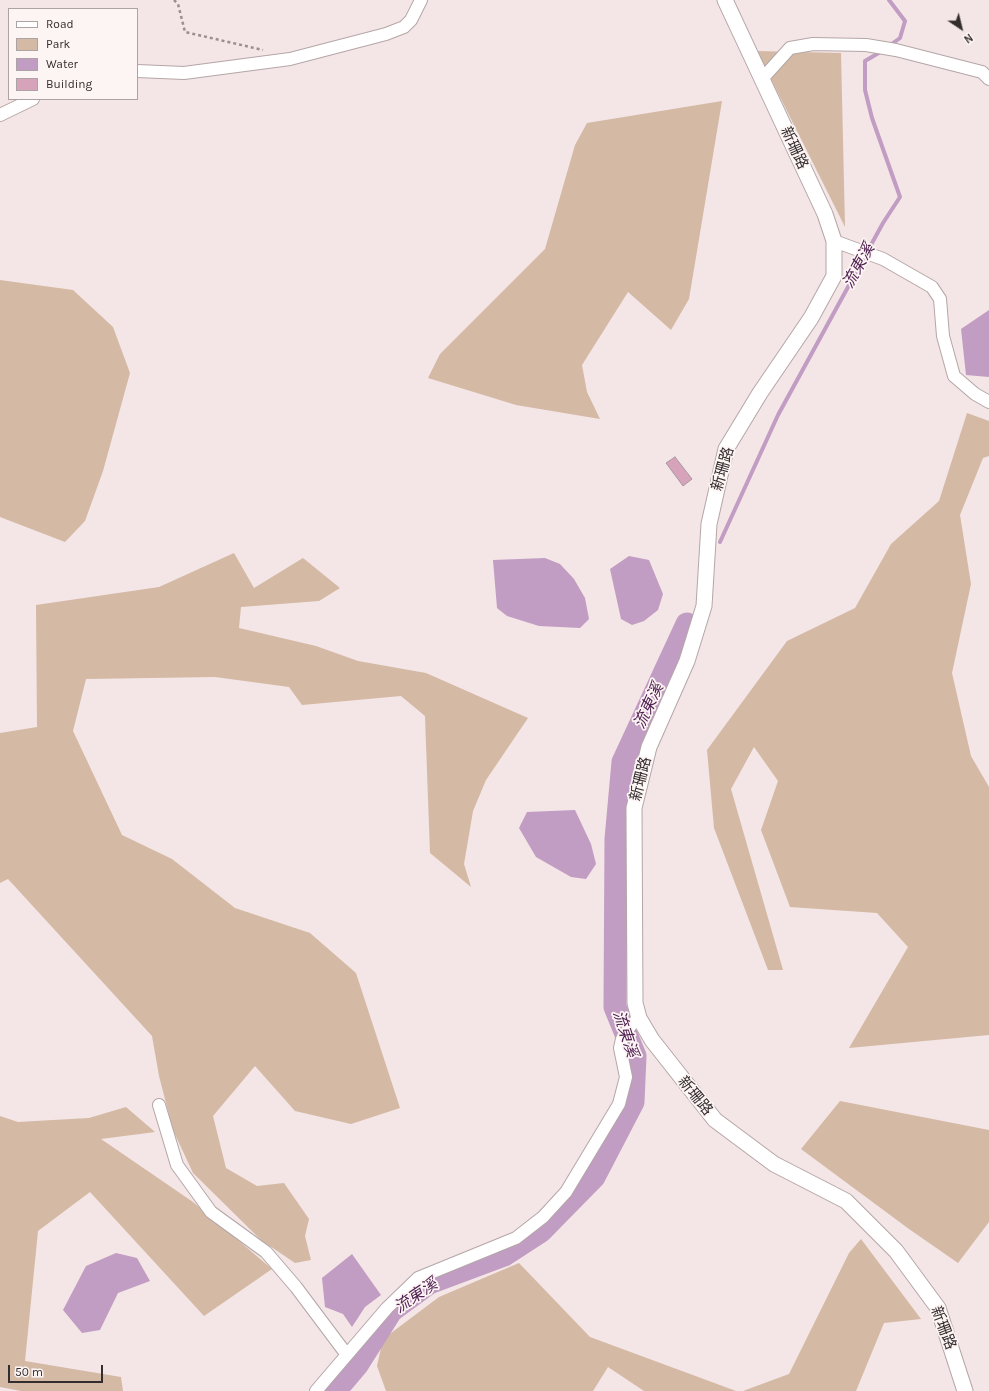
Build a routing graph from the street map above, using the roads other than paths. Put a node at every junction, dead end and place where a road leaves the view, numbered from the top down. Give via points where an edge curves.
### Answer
1 (421, 0) edge
2 (725, 0) edge
3 (138, 71) edge
4 (762, 78) junction
5 (989, 79) edge
6 (31, 100) edge
7 (0, 115) edge
8 (834, 241) junction
9 (989, 402) edge
10 (635, 1021) junction
11 (159, 1105) dead end
12 (347, 1355) junction
13 (316, 1391) edge
14 (965, 1391) edge

1 - 3 street via 411,20 404,27 290,59 184,73
2 - 4 street, 新珊路
4 - 5 street via 790,48 813,44 866,45 896,50 982,72
4 - 8 street, 新珊路 via 825,214
6 - 7 street
8 - 9 street via 882,259 932,287 940,299 943,336 954,376
8 - 10 street, 新珊路 via 834,276 811,318 726,449 709,524 704,606 687,661 649,747 639,785 634,808
10 - 12 street via 622,1039 620,1048 626,1077 619,1104 566,1192 543,1216 516,1238 418,1278 387,1308
10 - 14 street, 新珊路 via 715,1120 774,1164 846,1201 896,1251 938,1308
11 - 12 street via 177,1165 211,1212 266,1252
12 - 13 street

